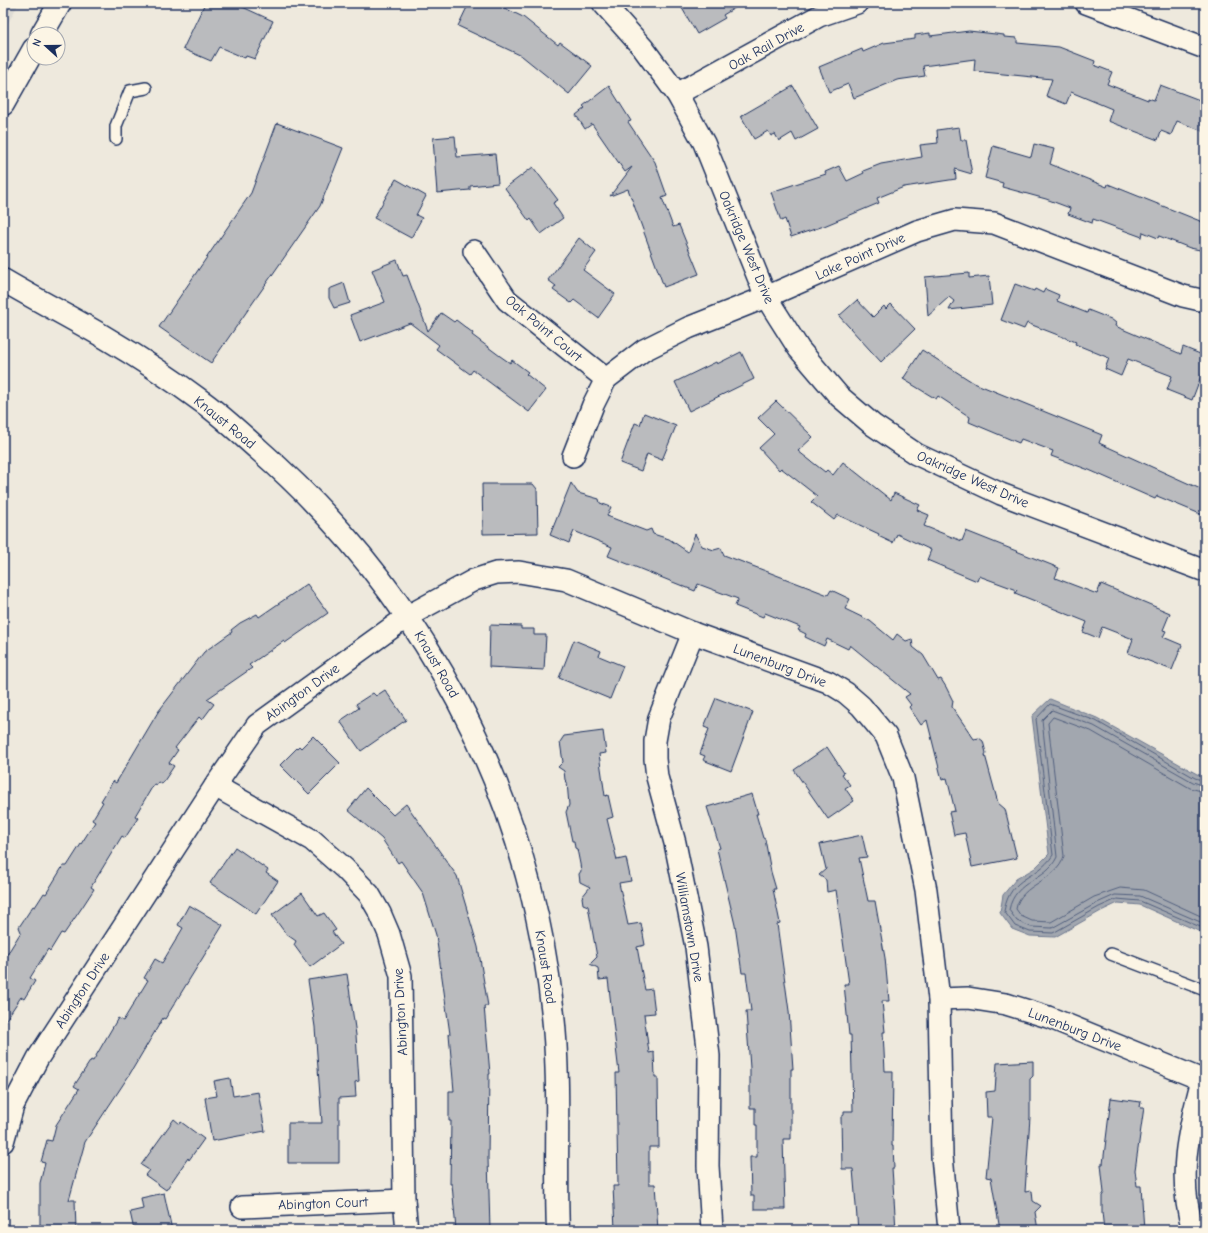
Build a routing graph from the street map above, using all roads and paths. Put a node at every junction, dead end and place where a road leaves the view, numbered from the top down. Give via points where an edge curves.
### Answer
1 (60, 3) edge
2 (857, 3) edge
3 (1086, 3) edge
4 (602, 6) edge
5 (47, 26) edge
6 (1205, 48) edge
7 (26, 63) edge
8 (146, 88) dead end
9 (677, 94) junction
10 (3, 104) edge
11 (116, 139) dead end
12 (474, 251) dead end
13 (3, 280) edge
14 (766, 297) junction
15 (1205, 301) edge
16 (606, 379) junction
17 (573, 456) dead end
18 (1205, 571) edge
19 (408, 616) junction
20 (693, 633) junction
21 (215, 786) junction
22 (1111, 954) dead end
23 (1205, 990) edge
24 (939, 999) junction
25 (1204, 1078) edge
26 (3, 1142) edge
27 (404, 1200) junction
28 (242, 1207) dead end
29 (407, 1230) edge
30 (558, 1230) edge
31 (712, 1230) edge
32 (949, 1230) edge
33 (1193, 1230) edge

1 - 5 main road
2 - 9 street, Oak Rail Drive via 819,16
3 - 6 street
4 - 9 street, Oakridge West Drive via 643,48
7 - 10 main road
8 - 11 lane via 130,91 116,126
9 - 14 street, Oakridge West Drive via 704,143
12 - 16 street, Oak Point Court via 507,300
13 - 19 main road, Knaust Road via 151,366 207,405 309,496 345,536
14 - 15 street, Lake Point Drive via 917,231 955,220 994,223 1183,296
14 - 16 street, Lake Point Drive via 688,328 644,350
14 - 18 street, Oakridge West Drive via 799,349 839,396 873,425 916,454 1001,494
16 - 17 street, Lake Point Drive
19 - 20 street, Lunenburg Drive via 474,580 496,573 519,572 566,580
19 - 21 street, Abington Drive via 257,725
19 - 30 main road, Knaust Road via 442,671 487,759 520,849 534,901 552,1007 556,1058
20 - 24 street, Lunenburg Drive via 828,682 846,692 886,736 903,778 926,890
20 - 31 street, Williamstown Drive via 659,718 654,759 675,843 702,994 709,1056 708,1166
21 - 26 street, Abington Drive via 38,1058 13,1106
21 - 27 street, Abington Drive via 312,840 350,874 368,894 380,913 401,976
22 - 23 lane
24 - 25 street, Lunenburg Drive via 968,998 1013,1006 1048,1017
24 - 32 street, Lunenburg Drive via 942,1156
25 - 33 street via 1189,1127 1186,1155 1185,1182
27 - 28 street, Abington Court
27 - 29 street, Abington Drive

